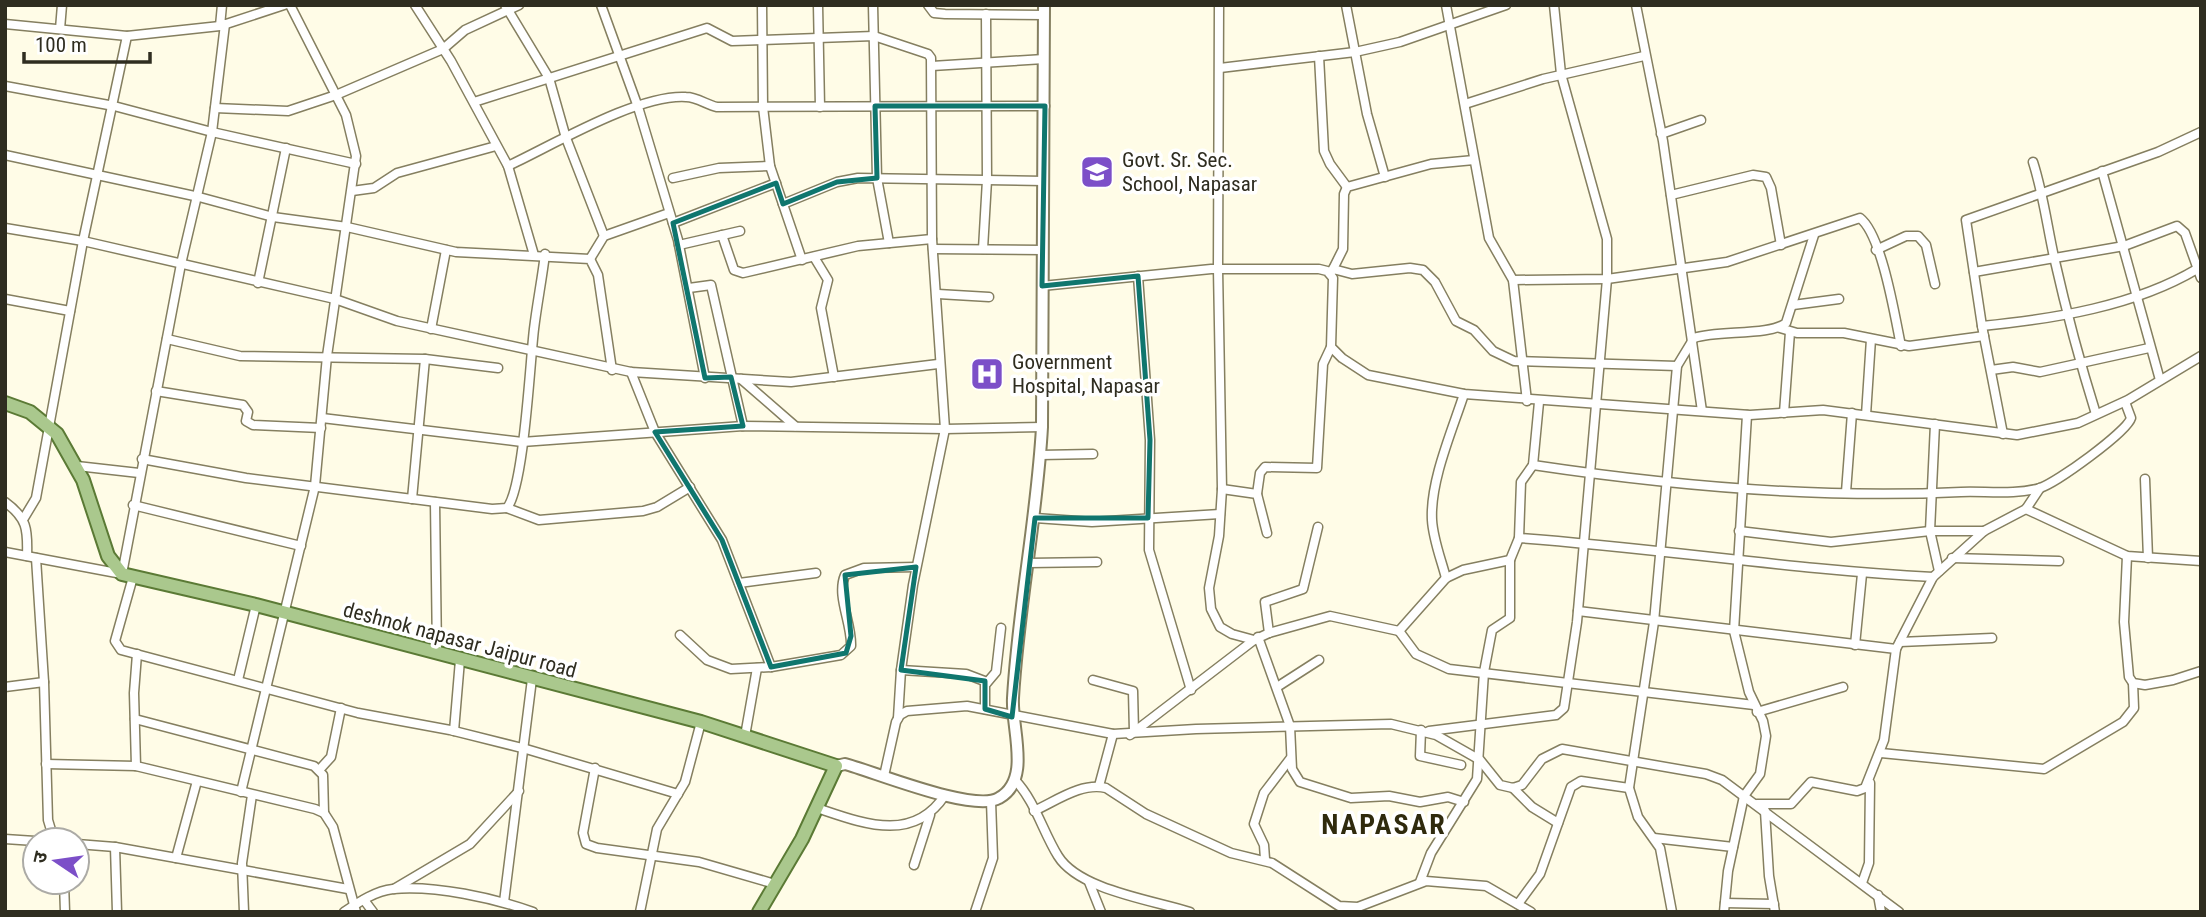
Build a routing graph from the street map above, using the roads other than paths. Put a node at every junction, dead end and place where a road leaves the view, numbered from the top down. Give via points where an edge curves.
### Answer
1 (62, 5) edge
2 (222, 5) edge
3 (287, 5) edge
4 (415, 5) edge
5 (519, 5) edge
6 (601, 5) edge
7 (762, 5) edge
8 (818, 5) edge
9 (873, 5) edge
10 (928, 5) edge
11 (1219, 5) edge
12 (1346, 5) edge
13 (1446, 5) edge
14 (1506, 5) edge
15 (1554, 5) edge
16 (1636, 5) edge
17 (270, 7) edge
18 (506, 7) edge
19 (1044, 10) edge
20 (986, 14) junction
21 (5, 24) edge
22 (223, 25) junction
23 (1452, 26) junction
24 (60, 29) junction
25 (127, 36) junction
26 (818, 36) junction
27 (874, 36) junction
28 (763, 40) junction
29 (443, 50) junction
30 (1355, 52) junction
31 (1319, 56) junction
32 (1644, 56) junction
33 (620, 57) junction
34 (1044, 59) junction
35 (985, 63) junction
36 (932, 66) junction
37 (1220, 68) junction
38 (1561, 74) junction
39 (549, 78) junction
40 (5, 86) edge
41 (336, 95) junction
42 (474, 102) junction
43 (1465, 104) junction
44 (114, 106) junction
45 (875, 106) junction
46 (1045, 106) junction
47 (638, 107) junction
48 (763, 107) junction
49 (820, 107) junction
50 (929, 107) junction
51 (986, 107) junction
52 (215, 108) junction
53 (1700, 120) dead end
54 (212, 132) junction
55 (2201, 132) edge
56 (1661, 134) junction
57 (566, 138) junction
58 (496, 146) junction
59 (286, 148) junction
60 (5, 155) edge
61 (1474, 160) junction
62 (2033, 162) dead end
63 (356, 164) junction
64 (508, 166) junction
65 (770, 166) junction
66 (2102, 171) junction
67 (99, 175) junction
68 (1385, 177) junction
69 (673, 178) dead end
70 (877, 178) junction
71 (932, 178) junction
72 (987, 180) junction
73 (1044, 181) junction
74 (776, 183) junction
75 (1347, 187) junction
76 (352, 191) junction
77 (2043, 192) junction
78 (1671, 195) junction
79 (199, 197) junction
80 (783, 204) junction
81 (669, 213) junction
82 (273, 217) junction
83 (673, 223) junction
84 (346, 227) junction
85 (5, 228) edge
86 (740, 231) dead end
87 (722, 235) junction
88 (1814, 235) junction
89 (604, 236) junction
90 (83, 241) junction
91 (889, 243) junction
92 (932, 244) junction
93 (679, 245) junction
94 (1781, 245) junction
95 (2124, 246) junction
96 (983, 249) junction
97 (446, 250) junction
98 (1042, 250) junction
99 (1876, 250) junction
100 (534, 254) junction
101 (545, 254) junction
102 (814, 257) junction
103 (2054, 258) junction
104 (590, 259) junction
105 (802, 260) junction
106 (181, 264) junction
107 (1682, 267) junction
108 (2197, 268) junction
109 (1218, 269) junction
110 (1331, 272) junction
111 (1974, 272) junction
112 (1138, 276) junction
113 (2201, 278) edge
114 (1607, 279) junction
115 (1513, 280) junction
116 (258, 283) junction
117 (1935, 284) dead end
118 (1042, 286) junction
119 (689, 288) junction
120 (937, 294) junction
121 (989, 297) dead end
122 (2137, 297) junction
123 (5, 299) edge
124 (335, 299) junction
125 (1839, 299) dead end
126 (1793, 305) junction
127 (70, 311) junction
128 (2070, 312) junction
129 (1982, 326) junction
130 (1780, 328) junction
131 (431, 329) junction
132 (1790, 332) junction
133 (1984, 337) junction
134 (1694, 338) junction
135 (167, 339) junction
136 (1871, 339) junction
137 (1901, 346) junction
138 (1331, 347) junction
139 (2149, 348) junction
140 (533, 352) junction
141 (327, 356) junction
142 (2201, 356) edge
143 (425, 359) junction
144 (1521, 362) junction
145 (1599, 363) junction
146 (2080, 363) junction
147 (939, 364) junction
148 (1677, 366) junction
149 (498, 368) dead end
150 (612, 370) junction
151 (1991, 370) junction
152 (631, 372) junction
153 (731, 377) junction
154 (834, 377) junction
155 (705, 378) junction
156 (741, 379) junction
157 (2160, 380) junction
158 (156, 391) junction
159 (1464, 394) junction
160 (1527, 401) junction
161 (1539, 402) junction
162 (2125, 402) junction
163 (5, 403) edge
164 (1595, 405) junction
165 (1673, 409) junction
166 (1702, 411) junction
167 (1784, 413) junction
168 (1852, 413) junction
169 (2096, 414) junction
170 (1747, 415) junction
171 (1866, 415) junction
172 (322, 418) junction
173 (1935, 424) junction
174 (49, 425) junction
175 (743, 426) junction
176 (795, 426) junction
177 (1042, 427) junction
178 (321, 428) junction
179 (421, 428) junction
180 (945, 429) junction
181 (655, 432) junction
182 (2003, 434) junction
183 (522, 442) junction
184 (1040, 454) junction
185 (1093, 454) dead end
186 (142, 459) junction
187 (1533, 465) junction
188 (77, 466) junction
189 (139, 473) junction
190 (1589, 474) junction
191 (2145, 479) dead end
192 (1667, 481) junction
193 (315, 486) junction
194 (690, 486) junction
195 (1741, 487) junction
196 (2040, 488) junction
197 (1222, 489) junction
198 (1846, 492) junction
199 (1257, 494) junction
200 (1930, 494) junction
201 (412, 499) junction
202 (5, 502) edge
203 (435, 502) junction
204 (133, 505) junction
205 (507, 508) junction
206 (2025, 509) junction
207 (1220, 514) junction
208 (1148, 517) junction
209 (24, 518) junction
210 (1035, 518) junction
211 (1318, 527) dead end
212 (1740, 531) junction
213 (1930, 531) junction
214 (1984, 531) junction
215 (1267, 533) dead end
216 (1519, 538) junction
217 (1584, 542) junction
218 (301, 546) junction
219 (1660, 550) junction
220 (5, 552) edge
221 (26, 556) junction
222 (2127, 556) junction
223 (36, 558) junction
224 (1952, 558) junction
225 (2148, 558) junction
226 (1510, 560) junction
227 (1738, 560) junction
228 (2059, 561) dead end
229 (2201, 561) edge
230 (1097, 562) dead end
231 (1029, 564) junction
232 (916, 567) junction
233 (816, 573) dead end
234 (1863, 574) junction
235 (1936, 574) junction
236 (128, 575) junction
237 (1446, 578) junction
238 (738, 583) junction
239 (256, 605) junction
240 (1578, 611) junction
241 (285, 614) junction
242 (1654, 622) junction
243 (1001, 628) dead end
244 (1398, 631) junction
245 (1734, 631) junction
246 (1269, 633) junction
247 (680, 635) dead end
248 (1992, 638) dead end
249 (1256, 639) junction
250 (1855, 645) junction
251 (1898, 646) junction
252 (137, 654) junction
253 (437, 654) junction
254 (460, 660) junction
255 (1319, 660) dead end
256 (771, 667) junction
257 (757, 668) junction
258 (901, 670) junction
259 (2201, 671) edge
260 (1484, 672) junction
261 (532, 679) junction
262 (238, 680) junction
263 (1093, 680) dead end
264 (1567, 681) junction
265 (44, 682) junction
266 (986, 682) junction
267 (2133, 683) junction
268 (5, 687) edge
269 (1277, 687) junction
270 (1843, 687) dead end
271 (266, 688) junction
272 (1191, 690) junction
273 (1644, 691) junction
274 (341, 708) junction
275 (985, 709) junction
276 (1756, 709) junction
277 (1012, 717) junction
278 (898, 718) junction
279 (135, 719) junction
280 (701, 722) junction
281 (1290, 726) junction
282 (1483, 726) junction
283 (1423, 730) junction
284 (454, 731) junction
285 (1132, 733) junction
286 (1113, 734) junction
287 (745, 736) junction
288 (251, 748) junction
289 (526, 749) junction
290 (1881, 753) junction
291 (1290, 759) junction
292 (1635, 760) junction
293 (1480, 761) junction
294 (46, 764) junction
295 (1461, 765) dead end
296 (136, 766) junction
297 (836, 766) junction
298 (596, 768) junction
299 (320, 769) junction
300 (884, 776) junction
301 (1015, 780) junction
302 (197, 781) junction
303 (1870, 782) junction
304 (1099, 786) junction
305 (1513, 788) junction
306 (1629, 788) junction
307 (520, 789) junction
308 (241, 792) junction
309 (251, 794) junction
310 (678, 794) junction
311 (945, 795) junction
312 (1744, 796) junction
313 (991, 802) junction
314 (1464, 802) junction
315 (1757, 804) junction
316 (817, 808) junction
317 (1034, 811) junction
318 (1765, 811) junction
319 (324, 813) junction
320 (930, 814) junction
321 (1558, 823) junction
322 (50, 826) edge
323 (1654, 838) junction
324 (91, 845) edge
325 (114, 846) junction
326 (1734, 847) junction
327 (651, 854) junction
328 (176, 858) junction
329 (1265, 859) junction
330 (915, 865) dead end
331 (241, 870) junction
332 (1089, 881) junction
333 (1420, 882) junction
334 (1862, 883) junction
335 (775, 884) junction
336 (348, 889) junction
337 (394, 889) junction
338 (1878, 895) junction
339 (364, 900) junction
340 (504, 902) junction
341 (1518, 904) junction
342 (1725, 907) edge
343 (356, 908) edge
344 (1774, 908) edge
345 (1339, 909) edge
346 (117, 912) edge
347 (244, 912) edge
348 (344, 912) edge
349 (373, 912) edge
350 (533, 912) edge
351 (640, 912) edge
352 (759, 912) edge
353 (975, 912) edge
354 (1101, 912) edge
355 (1190, 912) edge
356 (1531, 912) edge
357 (1672, 912) edge
358 (1881, 912) edge
359 (1899, 912) edge

1 - 24 street
2 - 22 street
3 - 17 street
3 - 41 street
4 - 29 street
5 - 18 street
6 - 33 street
7 - 28 street
8 - 26 street
9 - 27 street
10 - 20 street via 934,13
11 - 37 street
12 - 30 street
13 - 23 street
14 - 23 street
15 - 38 street
16 - 32 street
17 - 22 street
18 - 29 street via 465,30
18 - 39 street
19 - 20 street
19 - 34 main road
20 - 35 street
21 - 24 street
22 - 25 street
22 - 52 street
23 - 30 street
23 - 43 street
24 - 25 street
25 - 44 street
26 - 27 street
26 - 28 street
26 - 49 street
27 - 36 street via 928,54
27 - 45 street
28 - 33 street via 727,40 708,27
28 - 48 street
29 - 41 street
29 - 42 street
30 - 31 street
30 - 68 street
31 - 37 street
31 - 75 street via 1324,151
32 - 38 street
32 - 56 street
33 - 39 street
33 - 47 street
34 - 35 street
34 - 46 main road
35 - 36 street
35 - 51 street
36 - 50 street
37 - 109 street
38 - 43 street
38 - 114 street via 1605,229
39 - 42 street
39 - 57 street
40 - 44 street
41 - 52 street via 288,111
41 - 63 street via 346,116
42 - 58 street
43 - 61 street
44 - 54 street
44 - 67 street
45 - 49 street
45 - 50 street
45 - 70 street
46 - 51 street
46 - 73 main road
47 - 48 street via 684,97 718,107
47 - 57 street
47 - 81 street
48 - 49 street
48 - 65 street
50 - 51 street
50 - 71 street
51 - 72 street
52 - 54 street
53 - 56 street
54 - 59 street
54 - 79 street
55 - 66 street
56 - 78 street
57 - 64 street
57 - 89 street
58 - 64 street
58 - 76 street via 397,173 374,188
59 - 63 street
59 - 82 street
60 - 67 street
61 - 68 street via 1431,164
61 - 115 street via 1491,243
62 - 77 street
63 - 76 street
64 - 100 street
65 - 69 street via 719,168
65 - 74 street
66 - 77 street
66 - 95 street
67 - 79 street
67 - 90 street
68 - 75 street
70 - 71 street
70 - 80 street via 848,180
70 - 91 street
71 - 72 street
71 - 92 street
72 - 73 street
72 - 96 street
73 - 98 main road
74 - 80 street
74 - 83 street
75 - 110 street via 1343,249
76 - 84 street
77 - 103 street
77 - 111 street via 1966,220
78 - 94 street via 1753,175 1766,177
78 - 107 street
79 - 82 street
79 - 106 street
80 - 105 street
81 - 83 street
81 - 89 street
82 - 84 street
82 - 116 street
83 - 93 street
84 - 97 street
84 - 124 street
85 - 90 street
86 - 87 street
87 - 93 street
87 - 105 street via 738,273
88 - 94 street
88 - 99 street via 1860,218
88 - 126 street
89 - 104 street
90 - 106 street
90 - 127 street
91 - 92 street
91 - 102 street
92 - 96 street
92 - 120 street
93 - 119 street
94 - 107 street via 1727,262
95 - 103 street
95 - 108 street via 2181,227
95 - 122 street
96 - 98 street
97 - 100 street
97 - 131 street
98 - 118 main road
99 - 117 street via 1906,236 1917,236 1926,245
99 - 137 street
100 - 101 street
101 - 104 street
101 - 140 street
102 - 105 street
102 - 154 street via 828,280 821,309
103 - 111 street
103 - 128 street
104 - 150 street via 598,275
106 - 116 street
106 - 135 street
107 - 114 street
107 - 134 street
108 - 113 street
108 - 122 street via 2172,284
109 - 110 street
109 - 112 street
109 - 197 street
110 - 138 street
110 - 144 street via 1423,270 1435,282 1456,321 1474,330 1493,351
111 - 129 street
112 - 118 street
112 - 208 street via 1150,440
114 - 115 street
114 - 145 street
115 - 144 street
116 - 124 street
118 - 177 main road
119 - 153 street via 711,285
119 - 155 street
120 - 121 street
120 - 147 street
122 - 128 street
122 - 139 street
123 - 127 street
124 - 131 street
124 - 141 street
125 - 126 street
126 - 130 street
127 - 174 street
128 - 129 street
128 - 146 street
129 - 133 street
130 - 132 street
130 - 134 street
131 - 140 street
132 - 136 street via 1835,332
132 - 167 street
133 - 137 street
133 - 151 street
134 - 148 street
134 - 166 street
135 - 141 street via 240,356
135 - 158 street
136 - 137 street
136 - 171 street
138 - 159 street via 1368,375
138 - 199 street via 1323,365 1317,468 1265,467
139 - 146 street
139 - 157 street
140 - 150 street
140 - 183 street
141 - 143 street
141 - 172 street
142 - 157 street
143 - 149 street
143 - 179 street
144 - 145 street
144 - 160 street
145 - 148 street
145 - 164 street
146 - 151 street via 2040,372 2013,367
146 - 169 street
147 - 154 street
147 - 180 street
148 - 165 street
150 - 152 street
151 - 182 street
152 - 155 street
152 - 181 street
153 - 155 street
153 - 156 street
153 - 175 street
154 - 156 street via 791,382
156 - 176 street
157 - 162 street
158 - 178 street via 243,405 248,412 246,421 253,425
158 - 186 street
159 - 160 street
159 - 237 street via 1441,464 1433,507 1433,529
160 - 161 street
161 - 164 street
161 - 187 street
162 - 169 street
162 - 196 street via 2130,422 2120,433
163 - 174 main road
164 - 165 street
164 - 190 street
165 - 166 street
165 - 192 street
166 - 170 street
167 - 168 street via 1808,409
167 - 170 street
168 - 171 street
168 - 198 street
169 - 182 street via 2055,430
170 - 195 street
171 - 173 street
172 - 178 street
172 - 179 street
173 - 182 street
173 - 200 street
174 - 188 main road
174 - 209 street via 36,498
175 - 176 street
175 - 181 street
176 - 180 street
177 - 180 street
177 - 184 main road
178 - 193 street
179 - 183 street
179 - 201 street
180 - 232 street
181 - 183 street
181 - 194 street
183 - 205 street
184 - 185 street
184 - 210 main road
186 - 189 street
186 - 193 street
187 - 190 street
187 - 216 street via 1521,482
188 - 189 street
188 - 236 main road via 108,556
189 - 204 street
190 - 192 street
190 - 217 street
191 - 225 street
192 - 195 street
192 - 219 street
193 - 201 street
193 - 218 street
194 - 205 street via 643,511 539,520
194 - 238 street via 722,540
195 - 198 street
195 - 212 street
196 - 200 street
196 - 206 street
197 - 199 street
197 - 207 street
198 - 200 street
199 - 215 street
200 - 213 street
201 - 203 street
202 - 209 street
203 - 205 street
203 - 253 street
204 - 218 street
204 - 236 street
206 - 214 street
206 - 222 street
207 - 208 street
207 - 249 street via 1209,588 1211,609 1225,631
208 - 210 street via 1093,522
208 - 272 street via 1153,568
209 - 221 street via 29,528
210 - 231 main road
211 - 246 street via 1303,589 1265,602
212 - 213 street via 1831,542
212 - 227 street
213 - 214 street
213 - 235 street
214 - 224 street
216 - 217 street
216 - 226 street
217 - 219 street
217 - 240 street
218 - 241 street
219 - 227 street
219 - 242 street
220 - 221 street
221 - 223 street
222 - 225 street
222 - 267 street via 2125,653
223 - 236 street
223 - 265 street
224 - 228 street
224 - 235 street
225 - 229 street
226 - 237 street
226 - 260 street via 1510,618 1492,630
227 - 234 street
227 - 245 street
230 - 231 street
231 - 277 main road
232 - 256 street via 864,568 845,575 842,591 851,636 846,653
232 - 258 street
233 - 238 street
234 - 235 street
234 - 250 street
235 - 251 street
236 - 239 main road, deshnok napasar Jaipur road
236 - 252 street via 115,641 121,650
237 - 244 street
238 - 256 street
239 - 241 main road, deshnok napasar Jaipur road
239 - 262 street
240 - 242 street
240 - 264 street
241 - 253 main road, deshnok napasar Jaipur road
241 - 271 street
242 - 245 street
242 - 273 street
243 - 266 street via 996,672
244 - 246 street via 1330,616
244 - 260 street via 1425,660
245 - 250 street
245 - 276 street
246 - 249 street
247 - 257 street via 719,667
248 - 251 street
249 - 269 street
249 - 272 street
250 - 251 street
251 - 290 street
252 - 262 street
252 - 279 street
253 - 254 main road, deshnok napasar Jaipur road
254 - 261 main road, deshnok napasar Jaipur road
254 - 284 street
255 - 269 street
256 - 257 street
257 - 287 street
258 - 266 street via 965,674
258 - 278 street
259 - 267 street via 2145,685
260 - 264 street
260 - 282 street
261 - 280 main road, deshnok napasar Jaipur road
261 - 289 street
262 - 271 street
263 - 285 street via 1133,691
264 - 273 street
264 - 282 street via 1561,713
265 - 268 street
265 - 294 street
266 - 275 street
267 - 290 street via 2134,708 2123,722 2044,769
269 - 281 street
270 - 276 street
271 - 274 street
271 - 288 street
272 - 285 street
273 - 276 street
273 - 292 street
274 - 284 street
274 - 299 street via 331,757
275 - 277 street
275 - 278 street via 920,709
276 - 312 street via 1766,728 1763,763
277 - 286 street
277 - 301 main road
278 - 300 street
279 - 288 street
279 - 296 street
280 - 287 main road, deshnok napasar Jaipur road
280 - 310 street
281 - 283 street via 1391,724
281 - 285 street
281 - 291 street
282 - 283 street
282 - 293 street
283 - 293 street
283 - 295 street via 1420,756
284 - 289 street
285 - 286 street
286 - 304 street
287 - 297 main road, deshnok napasar Jaipur road
288 - 299 street
288 - 308 street
289 - 298 street
289 - 307 street
290 - 303 street
291 - 314 street via 1294,776 1306,786 1351,798 1390,796 1420,802 1448,797
291 - 329 street via 1264,793 1254,824
292 - 305 street via 1562,749 1548,754 1524,783
292 - 306 street
292 - 312 street via 1706,774
293 - 305 street via 1494,780
293 - 314 street via 1476,783
294 - 296 street
294 - 322 street
296 - 302 street
297 - 300 main road via 845,764
297 - 316 main road
298 - 310 street
298 - 327 street via 583,833 586,844
299 - 319 street
300 - 311 main road
301 - 313 main road via 1006,793
301 - 317 street
302 - 308 street
302 - 328 street
303 - 315 street via 1857,791 1811,782 1791,804
303 - 334 street via 1869,863
304 - 317 street
304 - 329 street via 1146,814 1231,853
305 - 321 street
306 - 321 street via 1576,783
306 - 323 street via 1638,817
307 - 337 street via 470,845
307 - 340 street
308 - 309 street
309 - 319 street
309 - 331 street
310 - 327 street via 661,818
311 - 313 main road
311 - 320 street
312 - 315 street
312 - 326 street
313 - 353 street via 993,858
314 - 333 street via 1431,853
315 - 318 street
316 - 320 street via 880,827
316 - 335 main road
317 - 332 street via 1063,863 1077,877
318 - 334 street
318 - 344 street
319 - 336 street
320 - 330 street
321 - 341 street via 1541,874
323 - 326 street
323 - 357 street
324 - 325 street
325 - 328 street
325 - 346 street
326 - 342 street
327 - 335 street via 711,864
327 - 351 street
328 - 331 street
329 - 345 street
331 - 336 street
331 - 347 street
332 - 354 street
332 - 355 street
333 - 341 street via 1486,886
333 - 345 street via 1358,907
334 - 338 street
335 - 352 main road
336 - 343 street
337 - 339 street
337 - 340 street via 484,896
338 - 358 street
338 - 359 street
339 - 343 street
339 - 349 street
340 - 350 street
341 - 356 street
342 - 344 street
343 - 348 street

